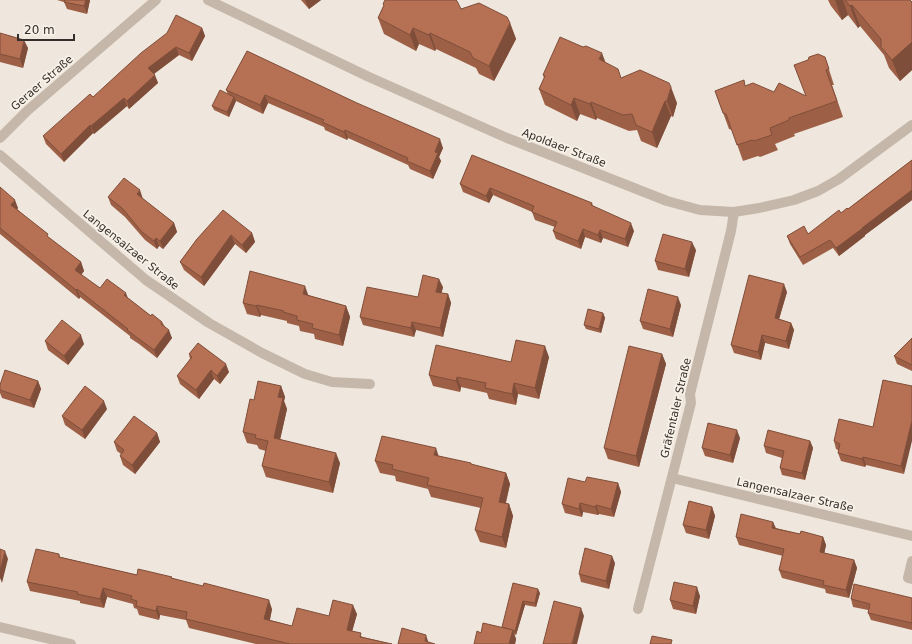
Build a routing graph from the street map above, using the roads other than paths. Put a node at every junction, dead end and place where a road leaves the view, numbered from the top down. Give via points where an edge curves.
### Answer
1 (156, 0) edge
2 (208, 0) edge
3 (912, 125) edge
4 (0, 138) edge
5 (0, 155) edge
6 (734, 212) junction
7 (370, 384) dead end
8 (672, 478) junction
9 (912, 536) edge
10 (912, 561) edge
11 (912, 579) edge
12 (638, 609) dead end
13 (0, 627) edge
14 (71, 644) edge

1 - 4 street, Geraer Straße via 33,106
2 - 6 street, Apoldaer Straße via 369,77 507,138 667,201 700,210
3 - 6 street, Apoldaer Straße via 839,179 818,191 794,200
5 - 7 street, Langensalzaer Straße via 146,280 209,323 305,374 332,382
6 - 8 street, Gräfentaler Straße
8 - 9 street, Langensalzaer Straße
8 - 12 street, Gräfentaler Straße
10 - 11 street via 908,578
13 - 14 street

